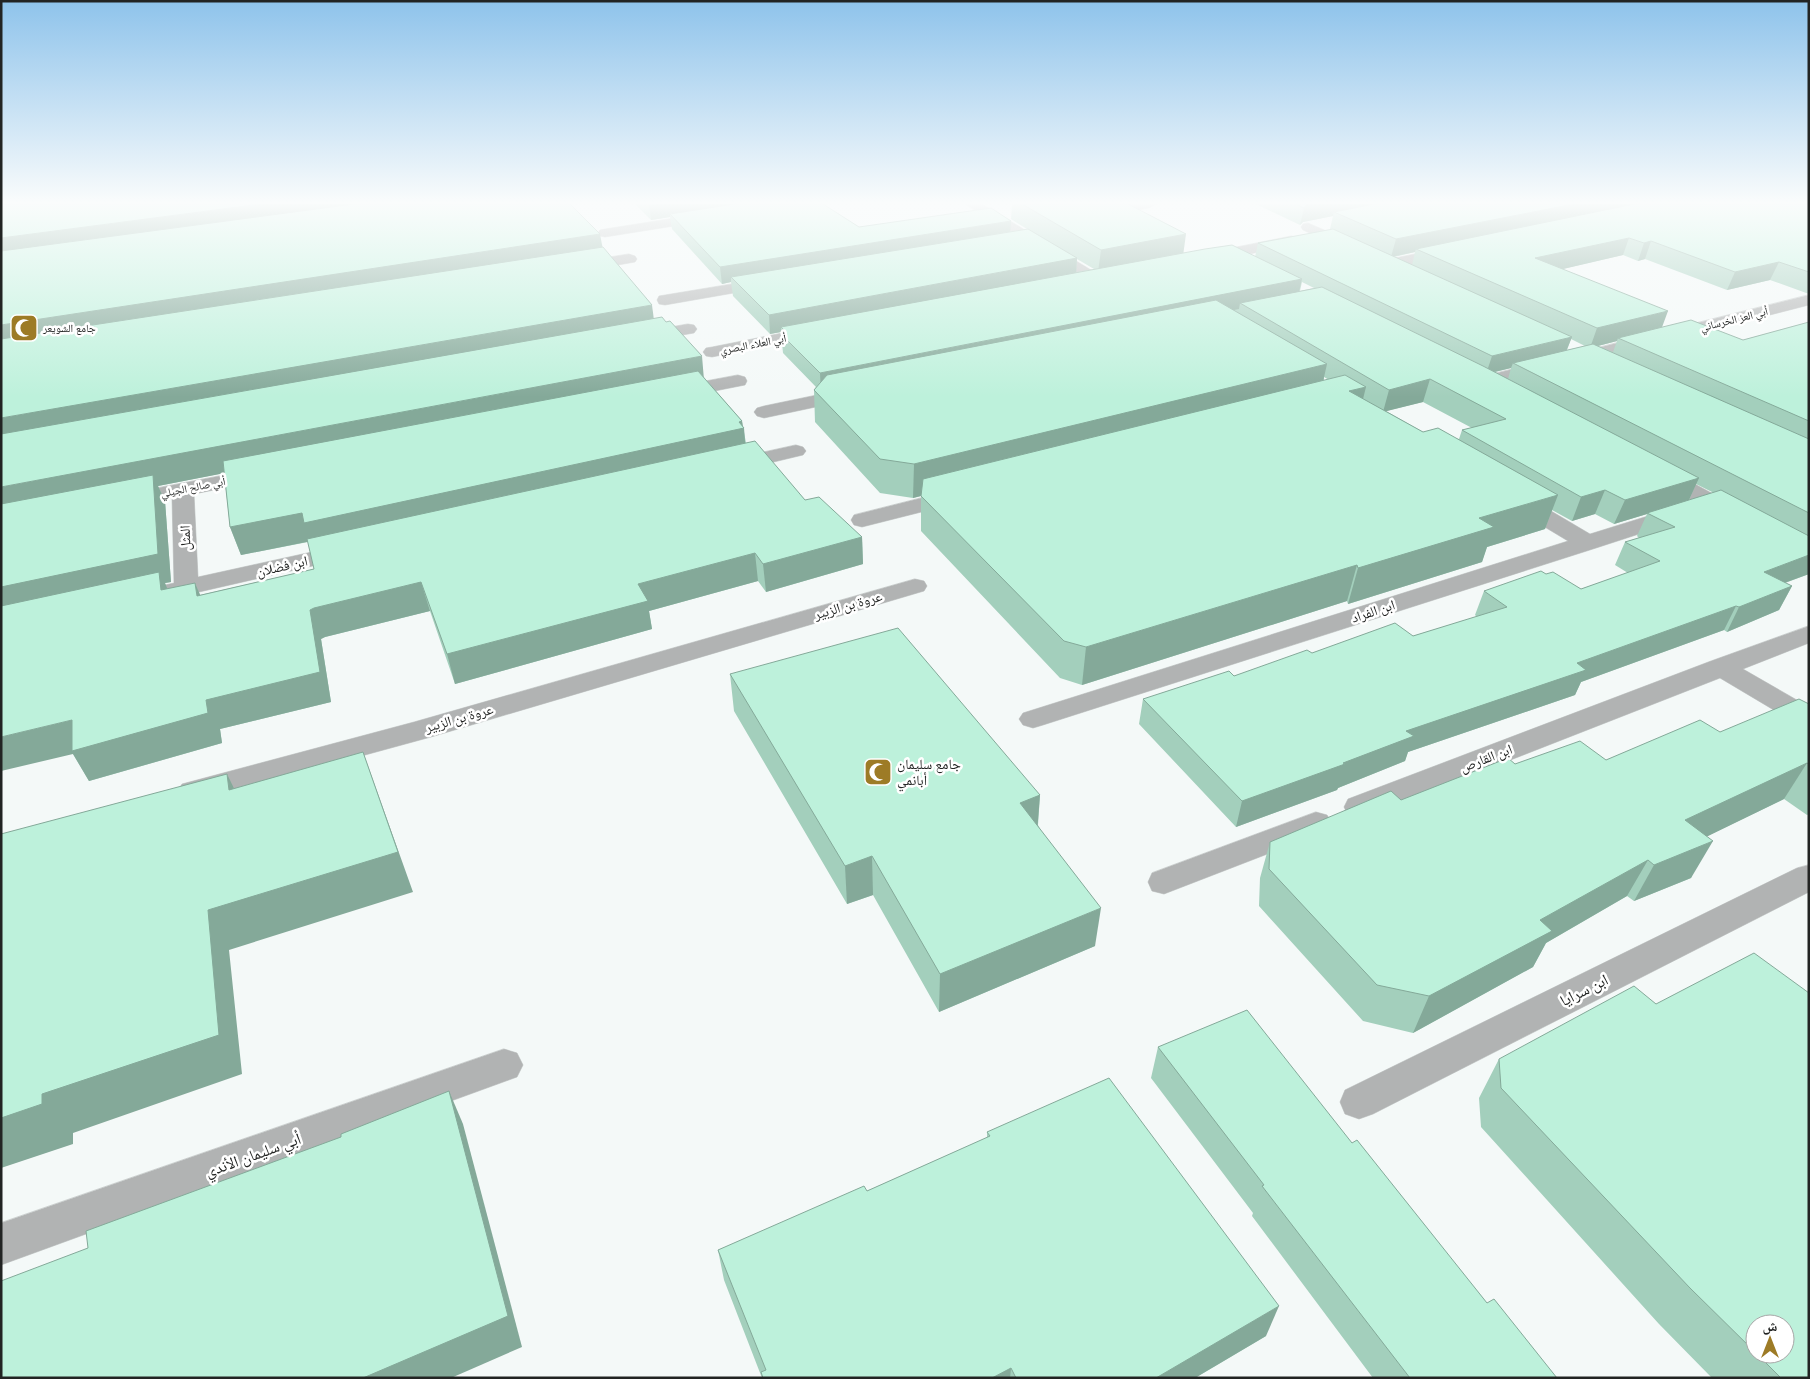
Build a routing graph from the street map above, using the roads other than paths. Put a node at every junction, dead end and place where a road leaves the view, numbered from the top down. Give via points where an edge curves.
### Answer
1 (570, 268) edge
2 (1077, 268) edge
3 (1399, 268) edge
4 (560, 270) edge
5 (1114, 276) edge
6 (1416, 276) edge
7 (1095, 279) junction
8 (783, 280) edge
9 (1076, 283) edge
10 (665, 300) dead end
11 (1809, 300) edge
12 (836, 328) edge
13 (688, 329) dead end
14 (619, 341) edge
15 (1565, 345) edge
16 (712, 352) dead end
17 (1587, 356) junction
18 (1614, 368) edge
19 (1467, 374) edge
20 (738, 381) dead end
21 (1484, 382) junction
22 (872, 390) edge
23 (1510, 396) edge
24 (651, 398) edge
25 (764, 412) dead end
26 (796, 451) dead end
27 (1642, 466) edge
28 (281, 470) edge
29 (709, 471) edge
30 (183, 489) junction
31 (977, 491) edge
32 (1503, 493) edge
33 (1712, 502) junction
34 (107, 504) edge
35 (862, 520) dead end
36 (1747, 522) edge
37 (1588, 542) junction
38 (370, 546) edge
39 (915, 586) dead end
40 (186, 588) junction
41 (138, 599) edge
42 (1809, 634) edge
43 (1721, 667) junction
44 (1032, 719) dead end
45 (1809, 719) edge
46 (173, 796) edge
47 (1809, 877) edge
48 (1164, 882) dead end
49 (504, 1065) dead end
50 (1359, 1102) dead end
51 (1, 1244) edge

1 - 4 street
2 - 7 street
3 - 6 street
5 - 7 street
7 - 9 street
8 - 10 street
11 - 17 street, أبي العز الخرساني
12 - 16 street, أبي العلاء البصري
13 - 14 street
15 - 17 street
17 - 18 street
17 - 21 street, أبي العز الخرساني
19 - 21 street
20 - 24 street
21 - 23 street
22 - 25 street
26 - 29 street
27 - 33 street
28 - 30 street, أبي صالح الجيلي
30 - 34 street, أبي صالح الجيلي
30 - 40 street, المثل
31 - 35 street
32 - 37 street
33 - 36 street
33 - 37 street, ابن الفراد
37 - 44 street, ابن الفراد
38 - 40 street, ابن فضلان
39 - 46 street, عروة بن الزبير via 421,730
40 - 41 street, ابن فضلان
42 - 43 street, ابن القارص
43 - 45 street
43 - 48 street, ابن القارص
47 - 50 street, ابن سرايا
49 - 51 street, أبي سليمان الأندي

